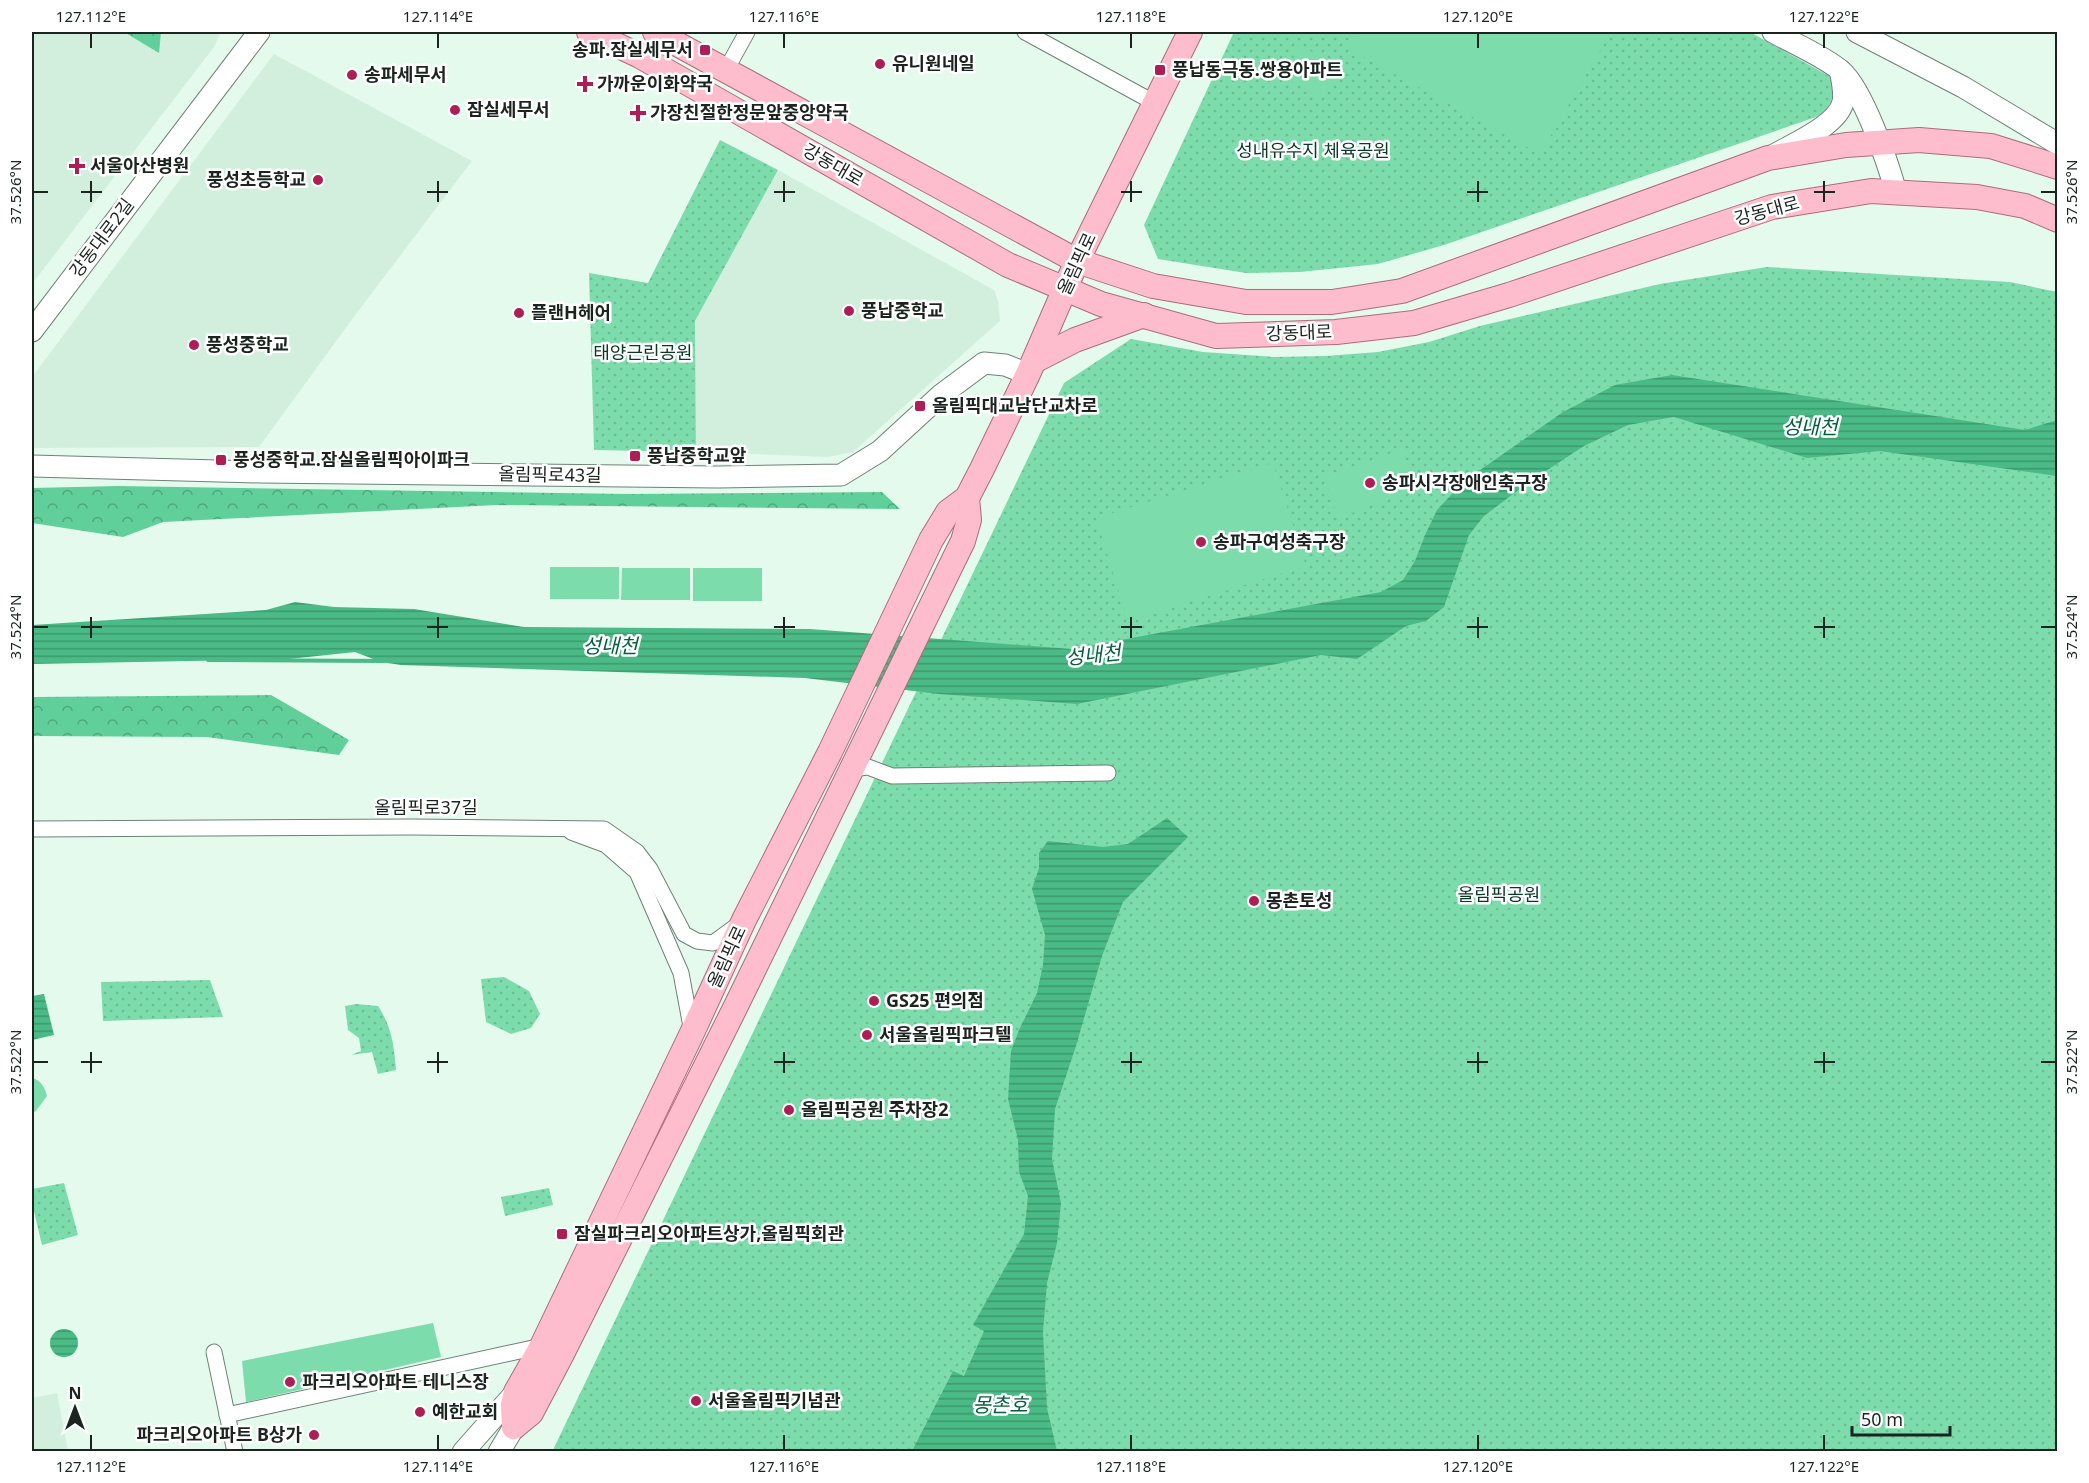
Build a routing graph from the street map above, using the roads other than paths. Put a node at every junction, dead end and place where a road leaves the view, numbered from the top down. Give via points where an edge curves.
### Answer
1 (259, 32) edge
2 (589, 32) edge
3 (656, 32) edge
4 (747, 32) edge
5 (1025, 32) edge
6 (1191, 32) edge
7 (1773, 32) edge
8 (1857, 32) edge
9 (1883, 32) edge
10 (726, 70) junction
11 (1840, 70) junction
12 (1155, 103) junction
13 (2058, 127) edge
14 (1880, 142) junction
15 (2058, 144) edge
16 (1768, 158) junction
17 (2058, 167) edge
18 (1896, 192) junction
19 (2058, 220) edge
20 (1077, 261) junction
21 (1065, 290) junction
22 (1144, 315) junction
23 (32, 331) edge
24 (1031, 368) junction
25 (32, 466) edge
26 (967, 498) junction
27 (854, 764) junction
28 (1108, 773) dead end
29 (563, 828) junction
30 (32, 829) edge
31 (744, 920) junction
32 (692, 1033) junction
33 (542, 1346) junction
34 (214, 1352) dead end
35 (516, 1392) junction
36 (227, 1415) junction
37 (514, 1427) junction
38 (235, 1452) edge
39 (463, 1452) edge
40 (499, 1452) edge

1 - 23 street, 강동대로2길
2 - 21 main road, 강동대로 via 640,56 1008,265
3 - 10 main road, 강동대로
4 - 10 street
5 - 12 street
6 - 12 main road, 올림픽로
7 - 11 street
8 - 15 street via 1963,87
9 - 13 street
10 - 20 main road, 강동대로
11 - 14 street via 1852,81
11 - 16 street via 1843,102 1838,115
12 - 20 main road, 올림픽로
14 - 16 main road, 강동대로
14 - 17 main road, 강동대로 via 1919,140 1991,146
14 - 18 street
16 - 20 main road, 강동대로 via 1402,291 1332,302 1246,302 1153,286
18 - 19 main road, 강동대로 via 1977,197 2025,206
18 - 22 main road, 강동대로 via 1871,190 1772,207 1509,296 1414,323 1336,332 1216,336
20 - 21 main road, 올림픽로
21 - 22 main road, 강동대로
21 - 24 main road, 올림픽로
22 - 24 main road via 1075,340
24 - 25 street, 올림픽로43길 via 984,363 941,395 880,452 842,475 718,477
24 - 26 main road, 올림픽로
26 - 27 main road, 올림픽로 via 969,520 963,541
26 - 31 main road, 올림픽로 via 948,512 931,540
27 - 28 street via 892,776
27 - 37 main road, 올림픽로 via 562,1354 531,1413
29 - 30 street, 올림픽로37길
29 - 31 street via 604,829 637,852 684,934 697,941 713,943
29 - 32 street, 올림픽로37길 via 606,845 638,872 681,973
31 - 32 main road, 올림픽로
32 - 33 main road, 올림픽로
33 - 35 main road, 올림픽로
33 - 36 street
34 - 36 street
35 - 37 main road, 올림픽로
35 - 39 street
36 - 38 street
37 - 40 street, 올림픽로

